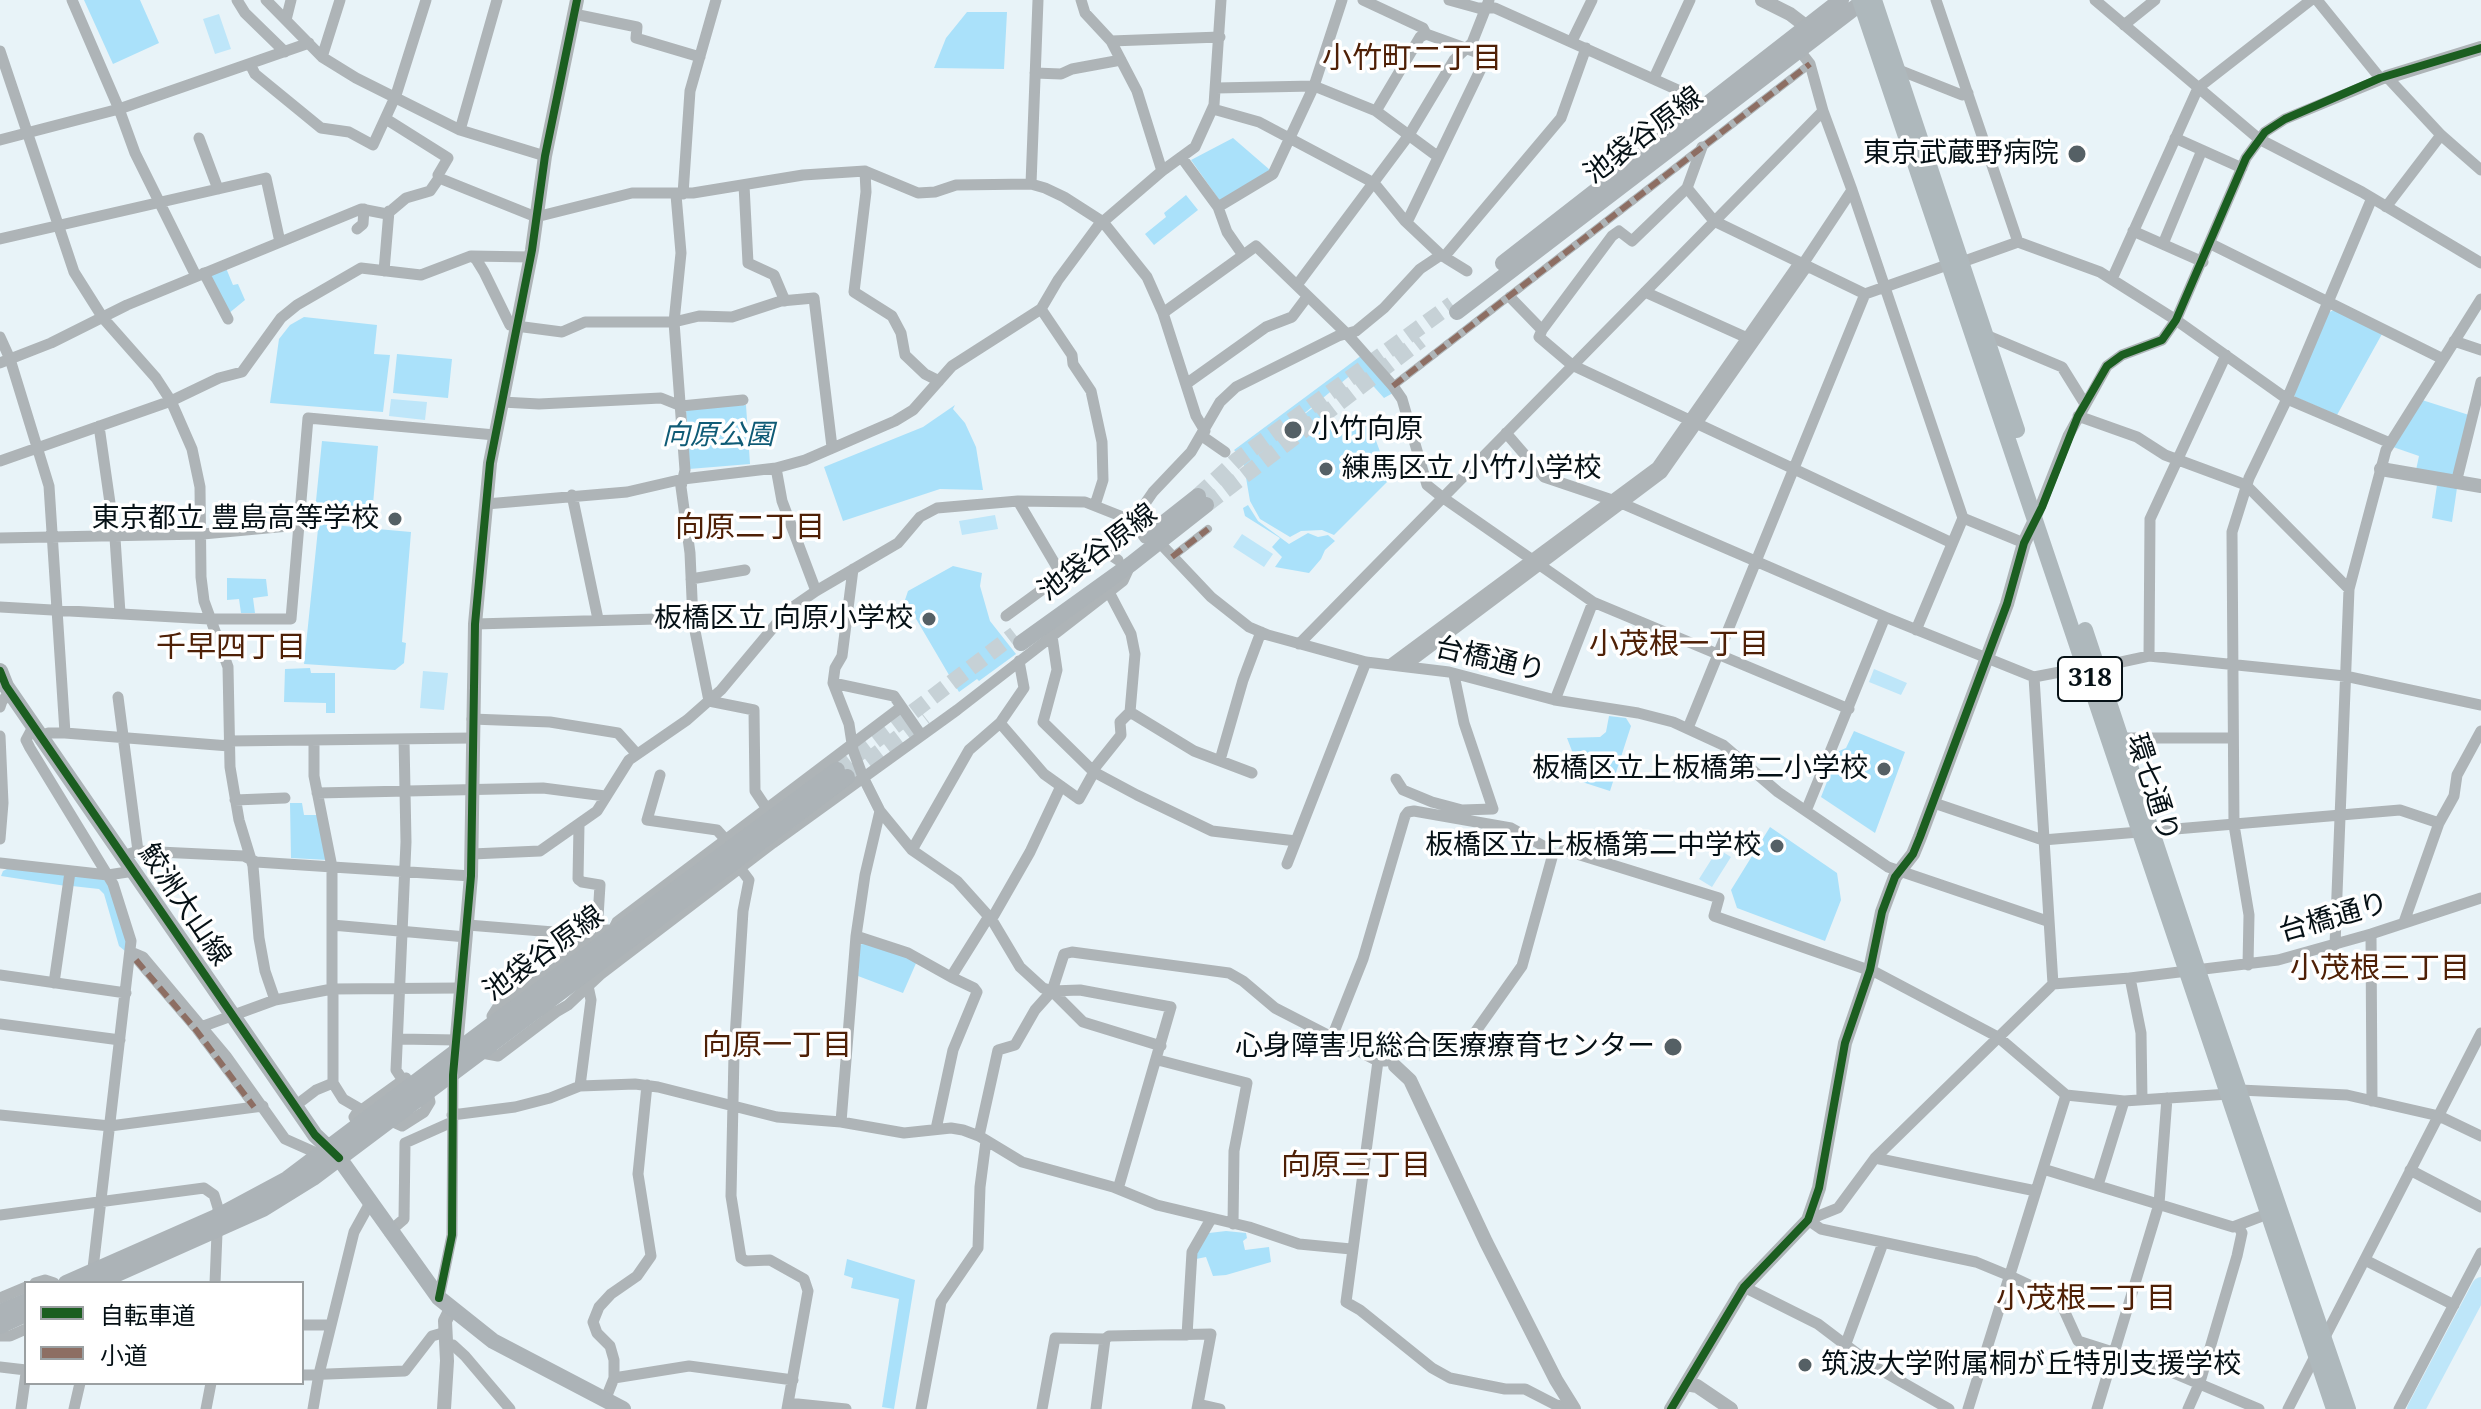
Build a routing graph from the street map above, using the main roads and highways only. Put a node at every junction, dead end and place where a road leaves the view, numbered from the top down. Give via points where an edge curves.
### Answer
1 (1841, 0) edge
2 (1864, 1) edge
3 (1807, 27) junction
4 (1828, 28) junction
5 (1956, 263) junction
6 (1202, 500) tunnel mouth
7 (2038, 514) junction
8 (1018, 638) tunnel mouth
9 (2092, 667) junction
10 (0, 671) edge
11 (2146, 832) junction
12 (416, 1085) junction
13 (2234, 1092) junction
14 (329, 1154) junction
15 (94, 1279) edge
16 (24, 1302) edge
17 (0, 1312) edge
18 (24, 1315) edge
19 (0, 1326) edge
20 (623, 1409) edge
21 (2334, 1409) edge
22 (2348, 1409) edge

1 - 3 main road, 池袋谷原線
2 - 4 main road, 池袋谷原線
2 - 5 main road, 環七通り / 318
2 - 5 main road, 環七通り / 318 via 1899,70
3 - 4 main road
3 - 4 main road, 池袋谷原線 via 1454,308
5 - 7 main road, 環七通り / 318
5 - 7 main road, 環七通り / 318 via 1986,335
6 - 8 main road, 池袋谷原線
7 - 9 main road, 環七通り / 318
9 - 11 main road, 環七通り / 318
9 - 11 main road, 環七通り / 318 via 2121,738
10 - 14 main road, 鮫洲大山線 via 37,730 130,853 134,871
11 - 13 main road, 環七通り / 318
12 - 12 main road, 池袋谷原線 via 456,1046 494,1023 607,933 849,775 453,1075
12 - 14 main road, 池袋谷原線 via 361,1118
12 - 14 main road, 池袋谷原線 via 389,1120
13 - 21 main road, 環七通り / 318
13 - 22 main road, 環七通り / 318
14 - 15 main road, 池袋谷原線 via 279,1200
14 - 20 main road, 鮫洲大山線 via 445,1303 493,1341
16 - 17 main road
18 - 19 main road

